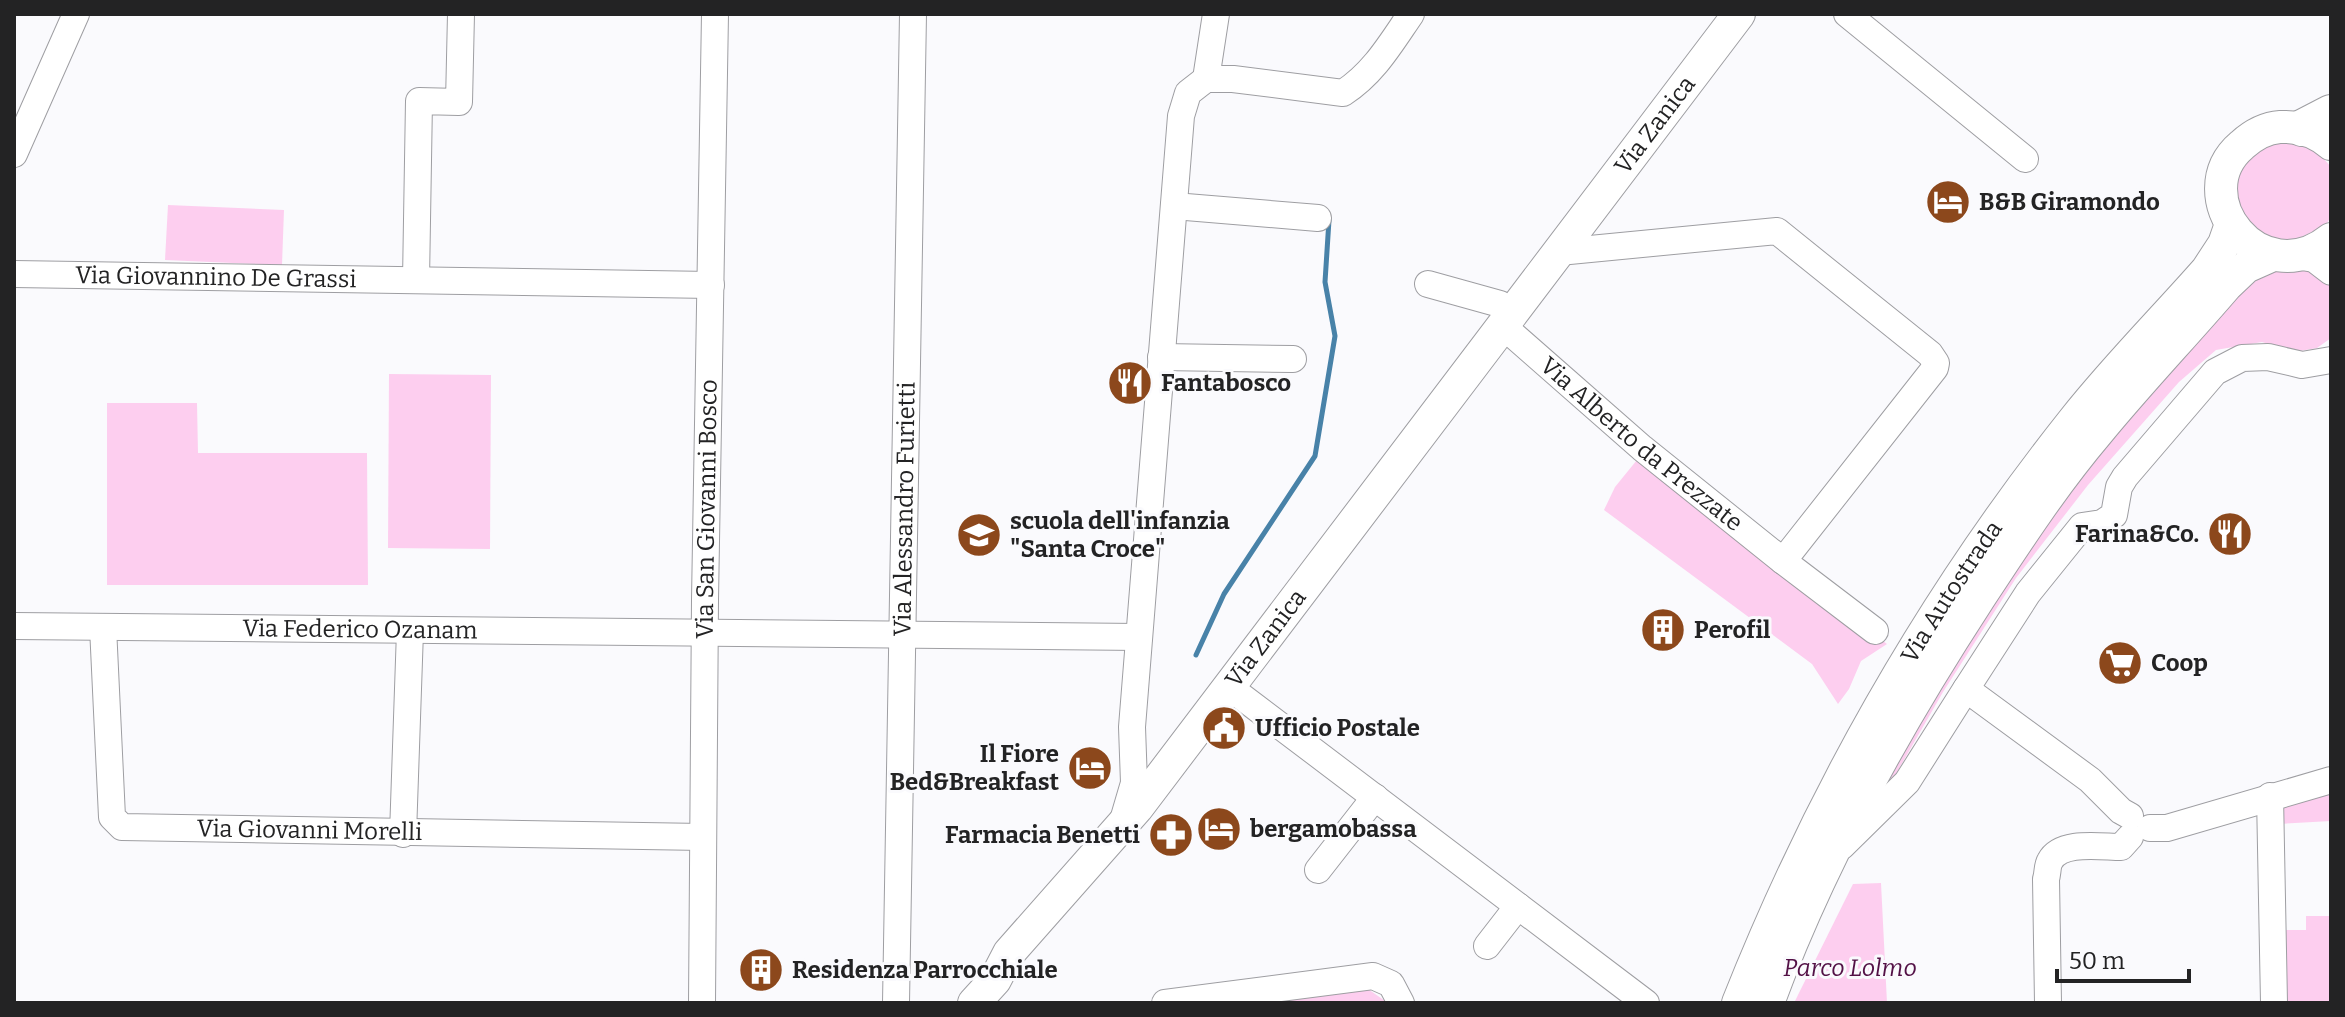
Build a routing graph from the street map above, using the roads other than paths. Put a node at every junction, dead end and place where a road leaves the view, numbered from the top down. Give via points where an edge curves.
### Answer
1 (76, 14) edge
2 (461, 14) edge
3 (715, 14) edge
4 (913, 14) edge
5 (1216, 14) edge
6 (1411, 14) edge
7 (1739, 14) edge
8 (1847, 14) edge
9 (1206, 79) junction
10 (2321, 128) edge
11 (14, 154) edge
12 (2025, 159) dead end
13 (1174, 206) junction
14 (1318, 218) dead end
15 (2231, 224) junction
16 (2331, 239) edge
17 (1559, 252) junction
18 (2284, 255) junction
19 (2331, 272) edge
20 (14, 274) edge
21 (416, 280) junction
22 (1428, 284) dead end
23 (711, 285) junction
24 (1507, 320) junction
25 (2331, 347) edge
26 (1161, 357) junction
27 (1293, 359) dead end
28 (2331, 360) edge
29 (2302, 365) junction
30 (1783, 561) junction
31 (14, 626) edge
32 (103, 627) junction
33 (410, 631) junction
34 (1875, 631) dead end
35 (705, 634) junction
36 (902, 636) junction
37 (1139, 637) junction
38 (1229, 687) junction
39 (1966, 689) junction
40 (1131, 749) junction
41 (1174, 760) junction
42 (2331, 780) edge
43 (2270, 796) junction
44 (1375, 797) junction
45 (2137, 827) junction
46 (1117, 832) junction
47 (403, 834) junction
48 (703, 837) junction
49 (1831, 857) junction
50 (1318, 870) dead end
51 (1518, 906) junction
52 (1487, 946) dead end
53 (1009, 953) junction
54 (702, 1003) edge
55 (896, 1003) edge
56 (949, 1003) edge
57 (974, 1003) edge
58 (1165, 1003) edge
59 (1401, 1003) edge
60 (1646, 1003) edge
61 (1738, 1003) edge
62 (1768, 1003) edge
63 (2048, 1003) edge
64 (2274, 1003) edge

1 - 11 street
2 - 21 street via 459,102 419,101
3 - 23 street, Via San Giovanni Bosco
4 - 36 street, Via Alessandro Furietti
5 - 9 street
6 - 9 street via 1375,66 1343,93
7 - 17 main road, Via Zanica
8 - 12 street
9 - 13 street via 1188,93 1181,116
10 - 15 main road via 2273,128 2238,148 2222,185
13 - 14 street
13 - 26 street
15 - 18 main road via 2249,244
15 - 61 main road, Via Autostrada via 2207,270 2075,418 2005,510 1907,659 1846,767
16 - 18 main road, Via Autostrada via 2310,252
17 - 24 main road, Via Zanica
17 - 30 street via 1777,231 1930,354 1935,368
18 - 19 street via 2314,259
18 - 49 main road, Via Autostrada via 2246,267 2226,286 2097,433 2028,524 1931,673
20 - 21 street, Via Giovannino De Grassi
21 - 23 street, Via Giovannino De Grassi
22 - 24 street via 1500,304
23 - 35 street, Via San Giovanni Bosco
24 - 30 street, Via Alberto da Prezzate via 1642,448
24 - 38 main road, Via Zanica
25 - 29 street
26 - 27 street
26 - 37 street
28 - 29 street
29 - 39 street, Via Autostrada via 2268,357 2242,358 2215,372 2125,477 2114,515 2082,526 2028,593
30 - 34 street, Via Alberto da Prezzate
31 - 32 street, Via Federico Ozanam
32 - 33 street, Via Federico Ozanam
32 - 47 street, Via Giovanni Morelli via 112,817 118,826
33 - 35 street, Via Federico Ozanam
33 - 47 street
35 - 36 street, Via Federico Ozanam
35 - 48 street, Via San Giovanni Bosco
36 - 37 street, Via Federico Ozanam
36 - 55 street, Via Alessandro Furietti
37 - 40 street
38 - 41 main road, Via Zanica
38 - 44 street
39 - 45 street via 2090,780
39 - 49 street, Via Autostrada via 1907,782
40 - 41 street via 1148,765
40 - 46 street via 1132,796
41 - 46 main road, Via Zanica
42 - 43 street
43 - 45 street via 2167,828
43 - 64 street
44 - 50 street
44 - 51 street
45 - 63 street via 2121,847 2066,848 2048,864
46 - 53 main road, Via Zanica
47 - 48 street, Via Giovanni Morelli
48 - 54 street, Via San Giovanni Bosco
49 - 62 main road, Via Autostrada
51 - 52 street
51 - 60 street
53 - 56 main road, Via Zanica via 976,972
53 - 57 main road, Via Zanica via 995,980
58 - 59 street via 1373,976 1391,984

